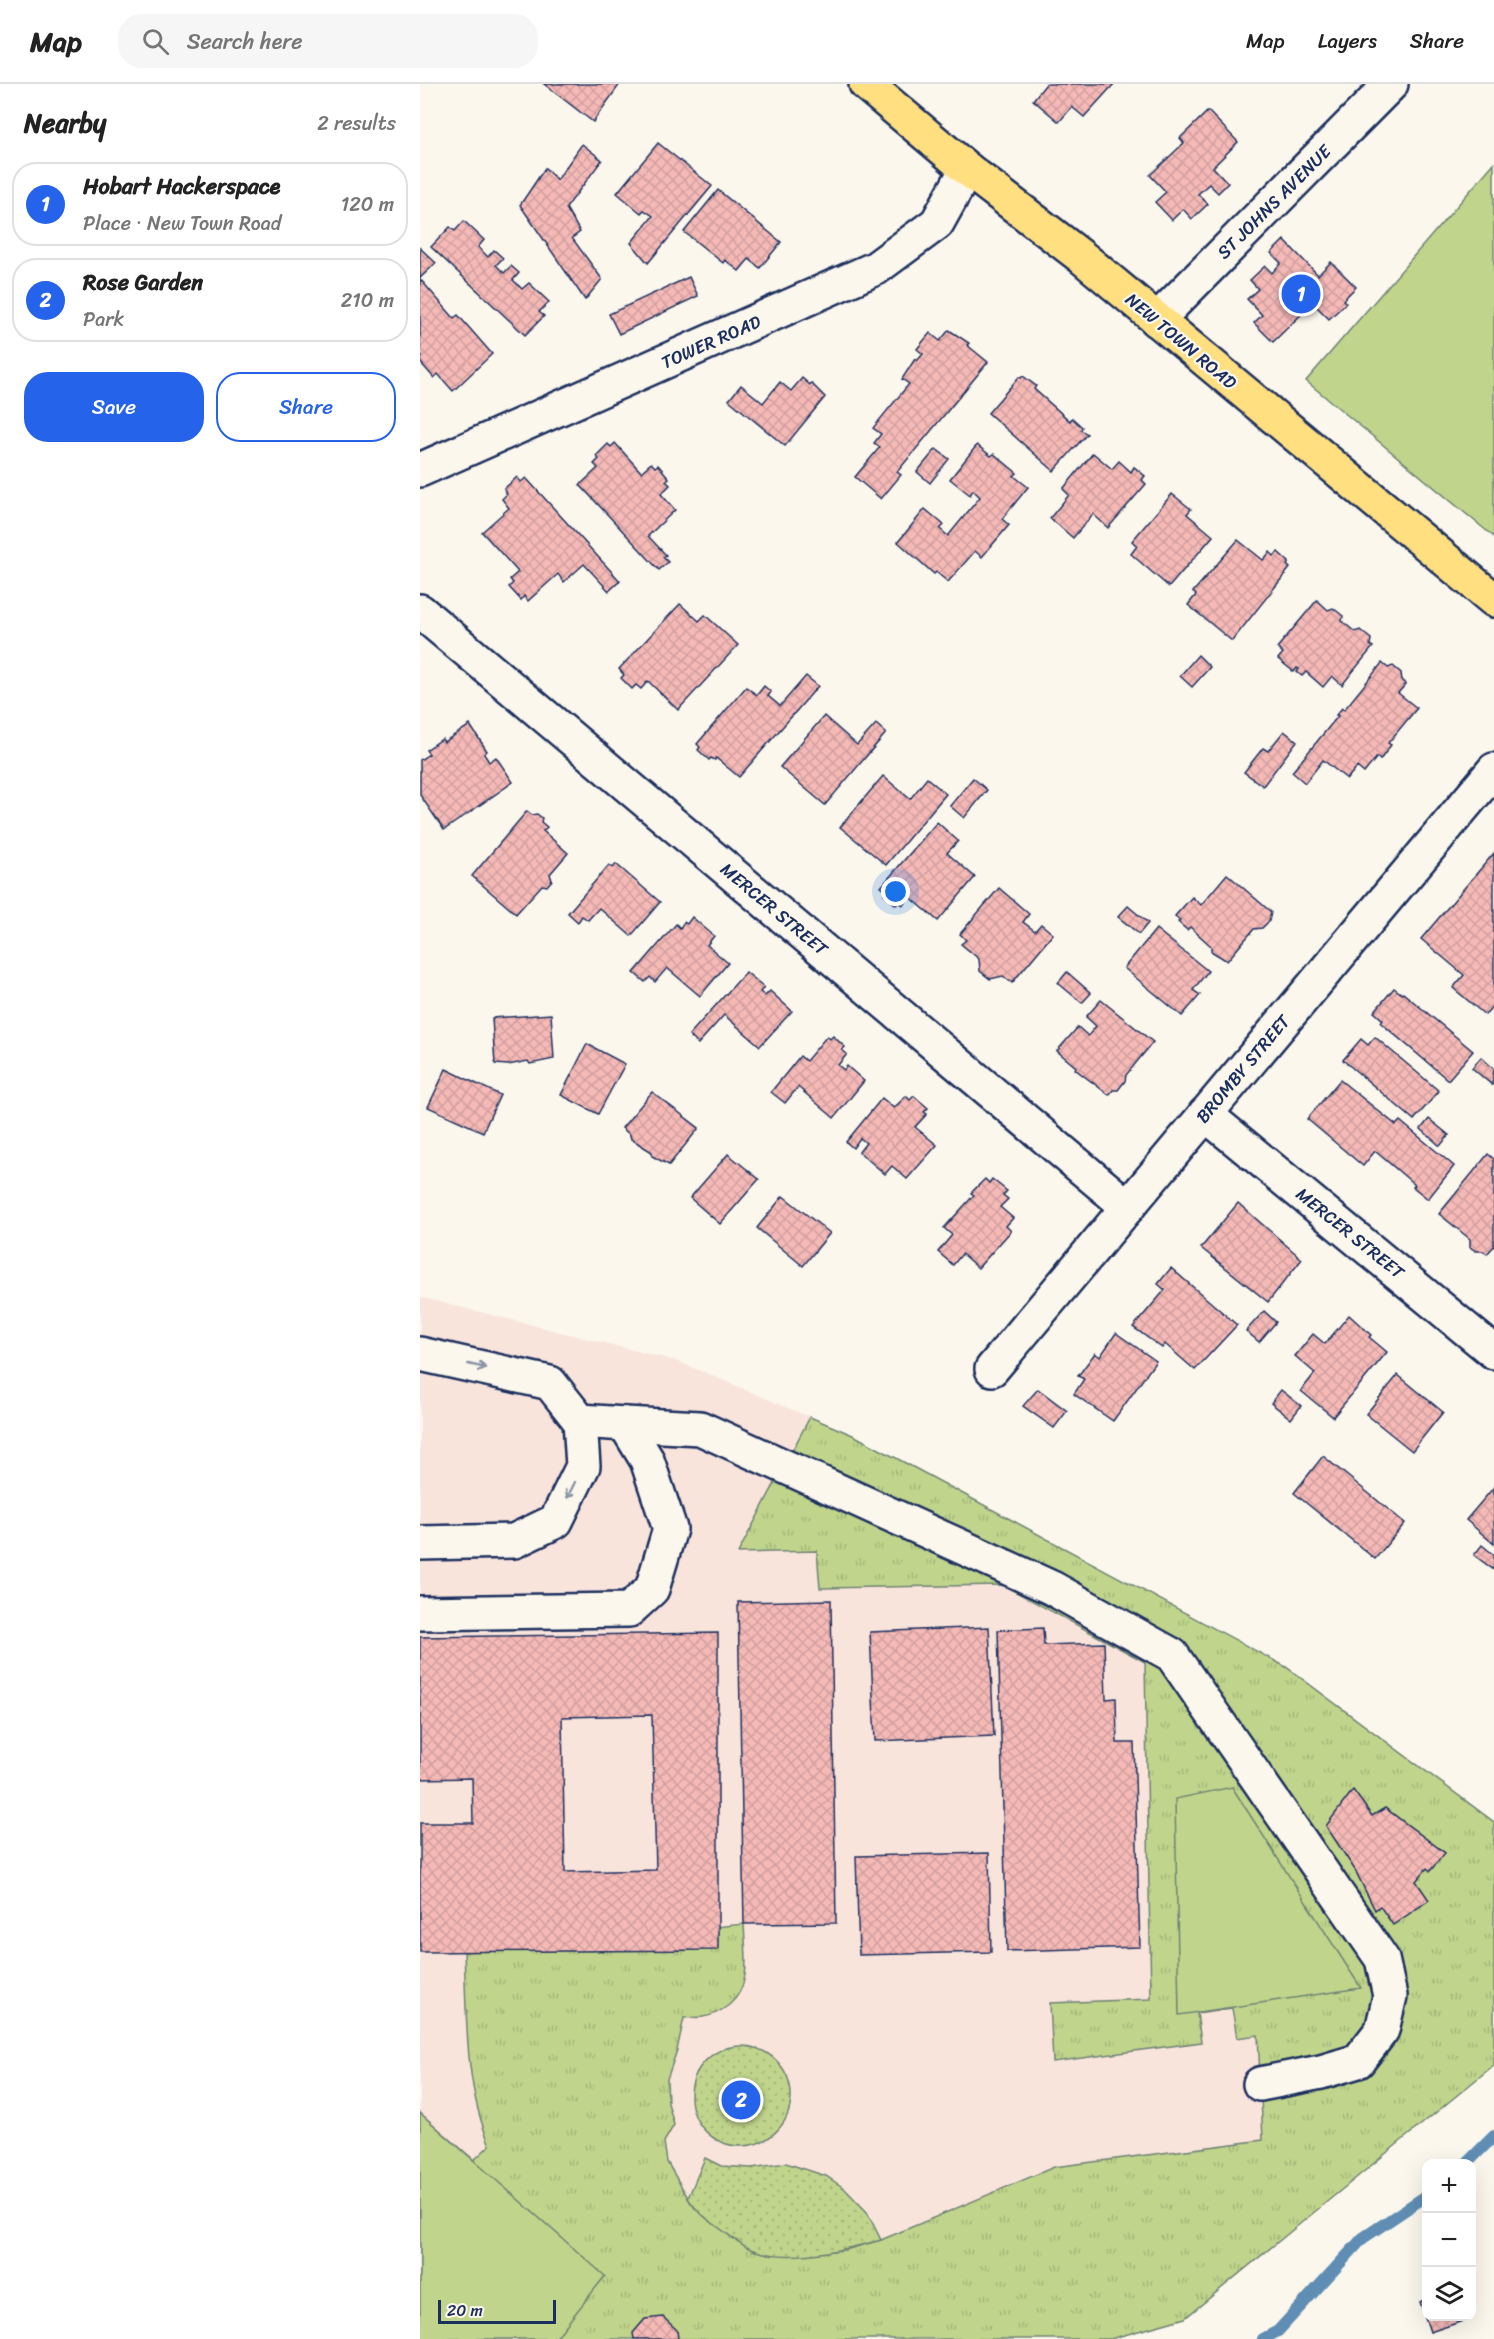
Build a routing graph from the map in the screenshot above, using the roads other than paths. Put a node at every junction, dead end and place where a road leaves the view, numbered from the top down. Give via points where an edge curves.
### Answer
1 (866, 84) edge
2 (1391, 84) edge
3 (966, 169) junction
4 (1157, 320) junction
5 (420, 470) edge
6 (1494, 600) edge
7 (420, 611) edge
8 (1494, 770) edge
9 (1205, 1114) junction
10 (1128, 1207) junction
11 (1494, 1352) edge
12 (420, 1354) edge
13 (992, 1370) dead end
14 (580, 1421) junction
15 (625, 1424) junction
16 (420, 1543) edge
17 (420, 1613) edge
18 (1260, 2084) dead end

1 - 3 main road, NEW TOWN ROAD
2 - 4 street, ST JOHNS AVENUE
3 - 4 main road, NEW TOWN ROAD
3 - 5 street, TOWER ROAD via 937,223 876,268
4 - 6 main road, NEW TOWN ROAD
7 - 10 street, MERCER STREET
8 - 9 street, BROMBY STREET
9 - 10 street, BROMBY STREET
9 - 11 street, MERCER STREET
10 - 13 street, BROMBY STREET
12 -> 14 street via 550,1383
14 - 15 street
14 -> 16 street via 583,1466 556,1521 514,1541
15 - 17 street via 647,1460 670,1529 652,1589 629,1610
15 - 18 street via 700,1428 1052,1588 1172,1655 1382,1959 1390,1996 1382,2030 1358,2061

